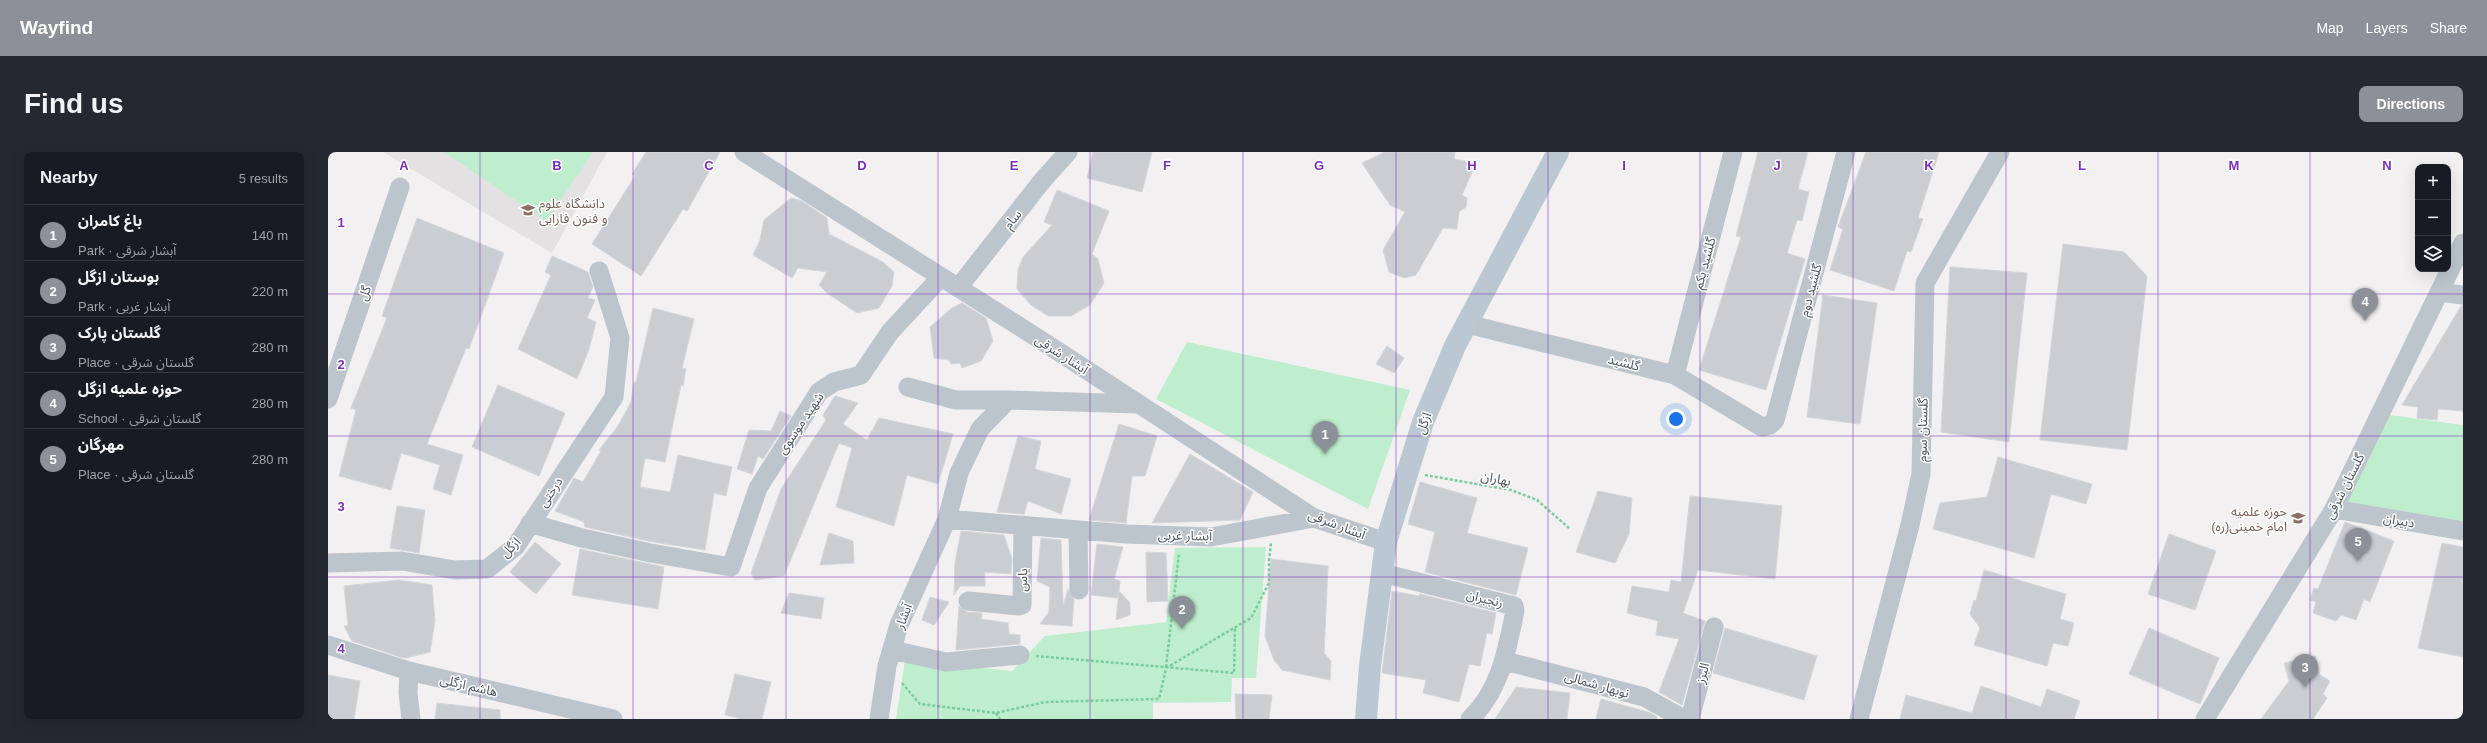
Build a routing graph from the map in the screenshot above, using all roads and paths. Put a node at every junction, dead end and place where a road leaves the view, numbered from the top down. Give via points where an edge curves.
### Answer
1 (744, 152) edge
2 (1068, 152) edge
3 (1558, 152) edge
4 (1733, 152) edge
5 (1846, 152) edge
6 (2000, 152) edge
7 (400, 187) dead end
8 (2463, 243) edge
9 (599, 272) dead end
10 (941, 277) junction
11 (958, 288) junction
12 (2440, 292) junction
13 (2463, 295) edge
14 (1467, 324) junction
15 (1675, 375) junction
16 (908, 388) dead end
17 (328, 399) edge
18 (1008, 400) junction
19 (1138, 404) junction
20 (1770, 425) joint
21 (1408, 472) junction
22 (2334, 509) junction
23 (1314, 518) junction
24 (947, 519) junction
25 (530, 523) junction
26 (1024, 524) junction
27 (1274, 525) junction
28 (1569, 528) dead end
29 (1078, 530) junction
30 (2463, 531) edge
31 (1181, 535) junction
32 (1386, 542) junction
33 (328, 564) edge
34 (731, 567) joint
35 (1382, 573) junction
36 (1079, 590) dead end
37 (968, 601) dead end
38 (1235, 627) junction
39 (1714, 627) dead end
40 (328, 645) edge
41 (1020, 655) joint
42 (889, 658) junction
43 (1505, 661) junction
44 (1166, 668) junction
45 (409, 671) junction
46 (996, 713) junction
47 (411, 719) edge
48 (613, 719) edge
49 (879, 719) edge
50 (996, 719) edge
51 (1000, 719) edge
52 (1366, 719) edge
53 (1470, 719) edge
54 (1684, 719) edge
55 (1690, 719) edge
56 (1859, 719) edge
57 (2205, 719) edge

1 - 10 street, آبشار شرقی
2 - 11 street, سام via 1042,180
3 - 14 main road, ازگل
4 - 15 street, گلشيد يكم
5 - 20 street, گلشيد دوم via 1775,420
6 - 56 street, گلستان سوم via 1925,283 1921,474
7 - 17 street, گل
8 - 12 street, گلستان شرقی
9 - 25 street, درختی via 620,338 614,397
10 - 11 street, آبشار شرقی
10 - 34 street, شهید موسوی via 890,332 861,375 834,382 819,392 758,488
11 - 19 street, آبشار شرقی
12 - 13 street
12 - 22 street, گلستان شرقی
14 - 15 street, گلشید
14 - 21 main road, ازگل via 1423,422
15 - 20 street, گلشید via 1762,427
16 - 18 street via 956,400
18 - 19 street
18 - 24 street, آبشار via 980,429 959,473
19 - 23 street, آبشار شرقی
21 - 28 path, بهاران via 1511,490 1537,500
21 - 32 main road, ازگل
22 - 30 street, دبیران
22 - 57 street, گلستان شرقی
23 - 27 street, آبشار غربی
23 - 32 street, آبشار شرقی
24 - 26 street
24 - 42 street, آبشار via 899,625
25 - 33 street, ازگل via 516,546 487,569 455,570 402,561
25 - 34 street, درختی via 598,542
26 - 29 street, آبشار غربی
26 - 37 street, یاس via 1022,605
27 - 31 street, آبشار غربی via 1211,537
27 - 38 path via 1269,583 1251,618
29 - 31 street, آبشار غربی
29 - 36 street
31 - 44 path
32 - 35 main road, ازگل
35 - 43 street, رنجبران via 1514,606
35 - 52 main road, ازگل
38 - 44 path
38 - 44 path via 1234,673
39 - 55 street, البرز
40 - 45 street, هاشم ازگلی
41 - 42 street via 946,662
41 - 44 path
42 - 46 path via 920,704
42 - 49 street, آبشار
43 - 53 street, رنجبران via 1492,690
43 - 54 street, نوبهار شمالی via 1644,697
44 - 46 path via 1159,698 1045,702
45 - 47 street
45 - 48 street, هاشم ازگلی
46 - 50 path
46 - 51 path

